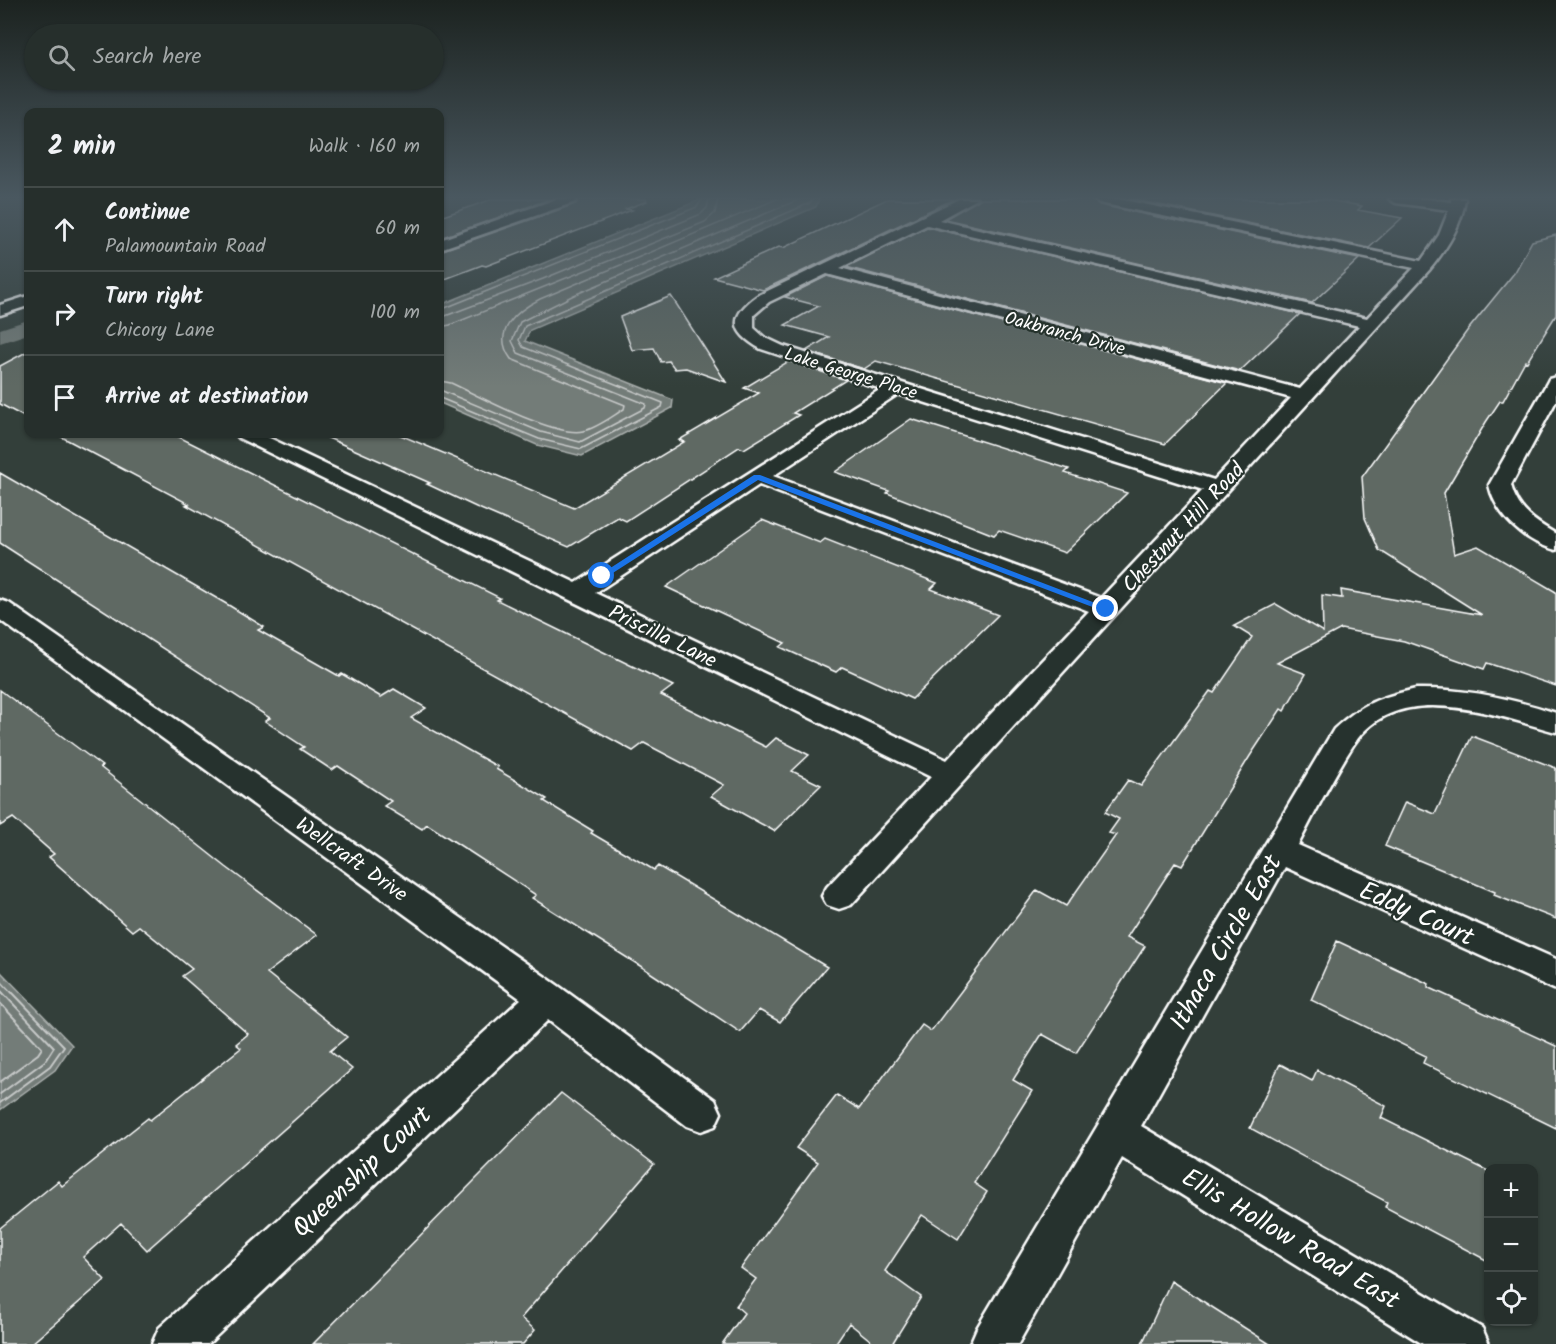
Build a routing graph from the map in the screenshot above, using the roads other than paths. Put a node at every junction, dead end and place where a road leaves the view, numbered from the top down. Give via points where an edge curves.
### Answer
1 (841, 262) edge
2 (1102, 262) edge
3 (1404, 262) edge
4 (1428, 262) edge
5 (1425, 266) junction
6 (826, 269) junction
7 (24, 302) edge
8 (0, 310) edge
9 (1371, 324) junction
10 (1556, 383) edge
11 (896, 387) junction
12 (1304, 396) junction
13 (254, 438) edge
14 (757, 477) junction
15 (1218, 488) junction
16 (1556, 543) edge
17 (576, 594) junction
18 (0, 608) edge
19 (1106, 609) junction
20 (1556, 723) edge
21 (952, 775) junction
22 (1279, 850) junction
23 (839, 896) dead end
24 (1556, 975) edge
25 (547, 998) junction
26 (701, 1113) dead end
27 (1115, 1132) junction
28 (175, 1344) edge
29 (993, 1344) edge
30 (1466, 1344) edge

1 - 6 street, Lake George Place
2 - 9 street
3 - 5 street
4 - 5 street, Chestnut Hill Road
5 - 9 street, Chestnut Hill Road
6 - 11 street, Lake George Place via 755,304 745,316 745,328 756,340 777,350
6 - 12 street, Oakbranch Drive
7 - 8 street
9 - 12 street, Chestnut Hill Road
10 - 16 street via 1500,485 1501,495 1516,516
11 - 14 street
11 - 15 street, Lake George Place
12 - 15 street, Chestnut Hill Road
13 - 17 street, Priscilla Lane
14 - 17 street
14 - 19 street
15 - 19 street, Chestnut Hill Road
17 - 21 street, Priscilla Lane
18 - 25 street, Wellcraft Drive
19 - 21 street, Chestnut Hill Road
20 - 22 street, Ithaca Circle East via 1514,708 1458,699 1408,700 1369,713 1344,736
21 - 23 street, Chestnut Hill Road
22 - 24 street, Eddy Court
22 - 27 street, Ithaca Circle East
25 - 26 street, Wellcraft Drive
25 - 28 street, Queenship Court
27 - 29 street, Ithaca Circle East
27 - 30 street, Ellis Hollow Road East

